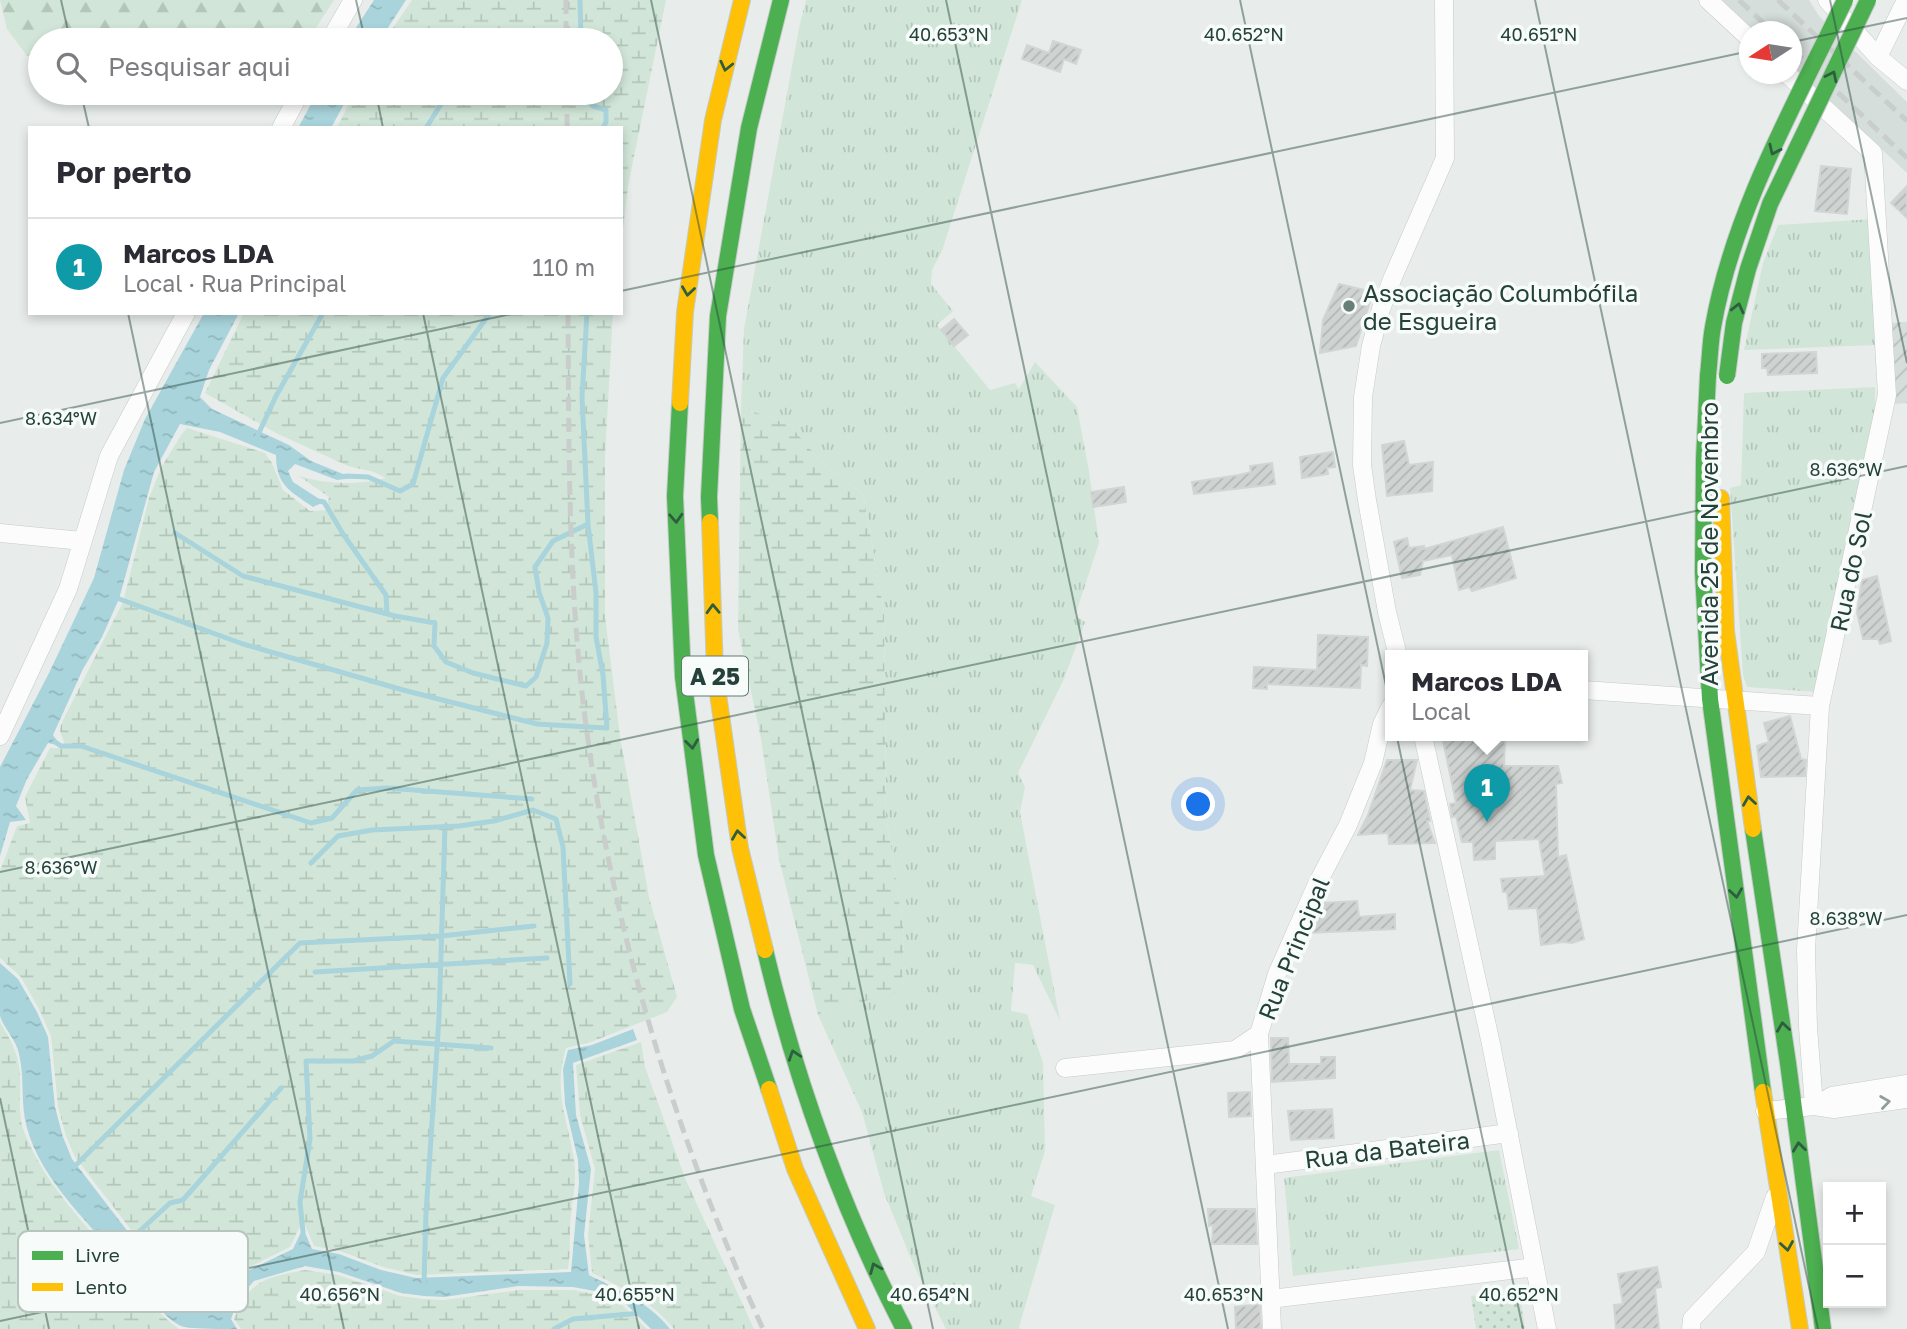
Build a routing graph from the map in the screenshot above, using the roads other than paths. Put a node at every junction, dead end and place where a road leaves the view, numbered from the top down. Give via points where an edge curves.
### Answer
1 (353, 0) edge
2 (742, 0) edge
3 (782, 0) edge
4 (1444, 0) edge
5 (1708, 0) edge
6 (1827, 0) edge
7 (1845, 0) edge
8 (1868, 0) edge
9 (1906, 0) edge
10 (337, 28) edge
11 (1739, 29) edge
12 (1878, 57) junction
13 (1907, 81) edge
14 (1798, 84) edge
15 (293, 105) edge
16 (282, 126) edge
17 (185, 315) edge
18 (1726, 382) dead end
19 (1720, 452) dead end
20 (0, 533) edge
21 (82, 541) junction
22 (1396, 650) edge
23 (1588, 690) edge
24 (1710, 699) junction
25 (1734, 700) junction
26 (1820, 706) junction
27 (1385, 718) edge
28 (0, 736) edge
29 (1424, 741) edge
30 (1259, 1034) junction
31 (1065, 1068) dead end
32 (1907, 1084) edge
33 (1907, 1099) edge
34 (1814, 1106) junction
35 (1794, 1108) junction
36 (1765, 1111) junction
37 (1509, 1133) junction
38 (1265, 1165) junction
39 (1777, 1190) junction
40 (1535, 1267) junction
41 (1270, 1299) junction
42 (867, 1329) edge
43 (904, 1329) edge
44 (1272, 1329) edge
45 (1547, 1329) edge
46 (1690, 1329) edge
47 (1800, 1329) edge
48 (1823, 1329) edge

1 - 10 street
2 -> 42 main road, A 25 via 713,120 685,312 675,496 683,677 706,855 742,1009 795,1169
43 -> 3 main road, A 25 via 827,1159 777,1002 740,848 715,673 709,497 718,316 750,128
4 - 22 street via 1446,158 1393,276 1371,346 1362,430 1367,500
5 - 11 street
6 - 12 street
7 -> 24 main road, Avenida 25 de Novembro, bridge via 1751,199 1713,324 1704,459 1703,573
18 -> 8 main road, Avenida 25 de Novembro, bridge via 1734,323 1770,204
9 - 12 street
12 - 13 street
14 - 26 street, Rua do Sol via 1873,153 1887,395
15 - 16 street
17 - 21 street via 109,456
19 - 25 main road, Avenida 25 de Novembro via 1726,631
20 - 21 street
21 - 28 street via 68,589
23 - 24 street
24 - 25 street
24 -> 36 main road, Avenida 25 de Novembro
25 - 26 street
35 -> 25 main road, Avenida 25 de Novembro
26 - 34 street, Rua do Sol via 1806,950
27 - 30 street, Rua Principal via 1349,825 1277,974
29 - 37 street
30 - 31 street via 1235,1050
30 - 38 street, Rua Principal
32 - 34 street via 1832,1096
34 -> 33 street via 1834,1109
34 - 35 street
35 - 36 street
48 -> 35 main road, Avenida 25 de Novembro
36 - 39 main road, Avenida 25 de Novembro
37 - 38 street, Rua da Bateira
37 - 40 street
38 - 41 street, Rua Principal
39 - 46 street via 1756,1252 1692,1319
39 -> 47 main road, Avenida 25 de Novembro
40 - 41 street
40 - 45 street
41 - 44 street, Rua Principal

